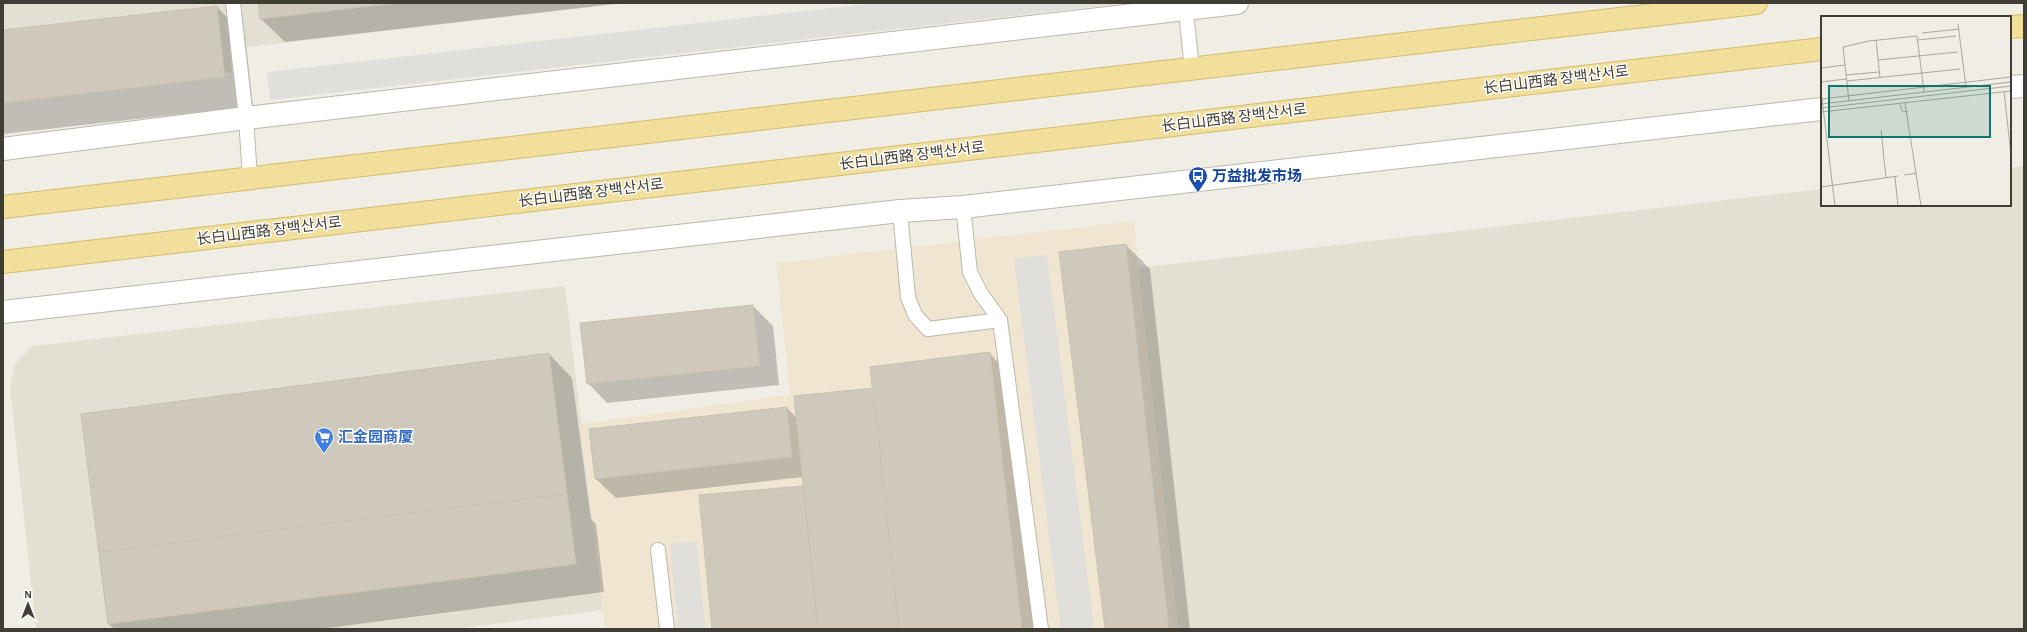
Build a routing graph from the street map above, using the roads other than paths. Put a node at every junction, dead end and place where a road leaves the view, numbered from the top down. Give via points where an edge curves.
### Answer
1 (233, 3) edge
2 (1236, 3) edge
3 (1756, 3) edge
4 (1185, 6) edge
5 (2024, 26) edge
6 (2011, 27) edge
7 (1821, 49) edge
8 (1192, 69) junction
9 (2024, 86) edge
10 (2011, 88) edge
11 (1821, 109) edge
12 (246, 118) junction
13 (3, 149) edge
14 (250, 178) junction
15 (3, 207) edge
16 (963, 207) junction
17 (900, 211) junction
18 (3, 262) edge
19 (3, 312) edge
20 (1000, 320) junction
21 (658, 550) dead end
22 (667, 629) edge
23 (1041, 629) edge

1 - 12 lane
2 - 4 street
3 - 8 main road
4 - 8 lane
4 - 12 street
5 - 6 main road
7 - 18 main road, 长白山西路 장백산서로
8 - 14 main road
9 - 10 street
11 - 16 street
12 - 13 street
12 - 14 lane
14 - 15 main road
16 - 17 street
16 - 20 lane via 970,272 981,294
17 - 19 street
17 - 20 lane via 908,297 915,315 928,328
20 - 23 lane
21 - 22 lane

